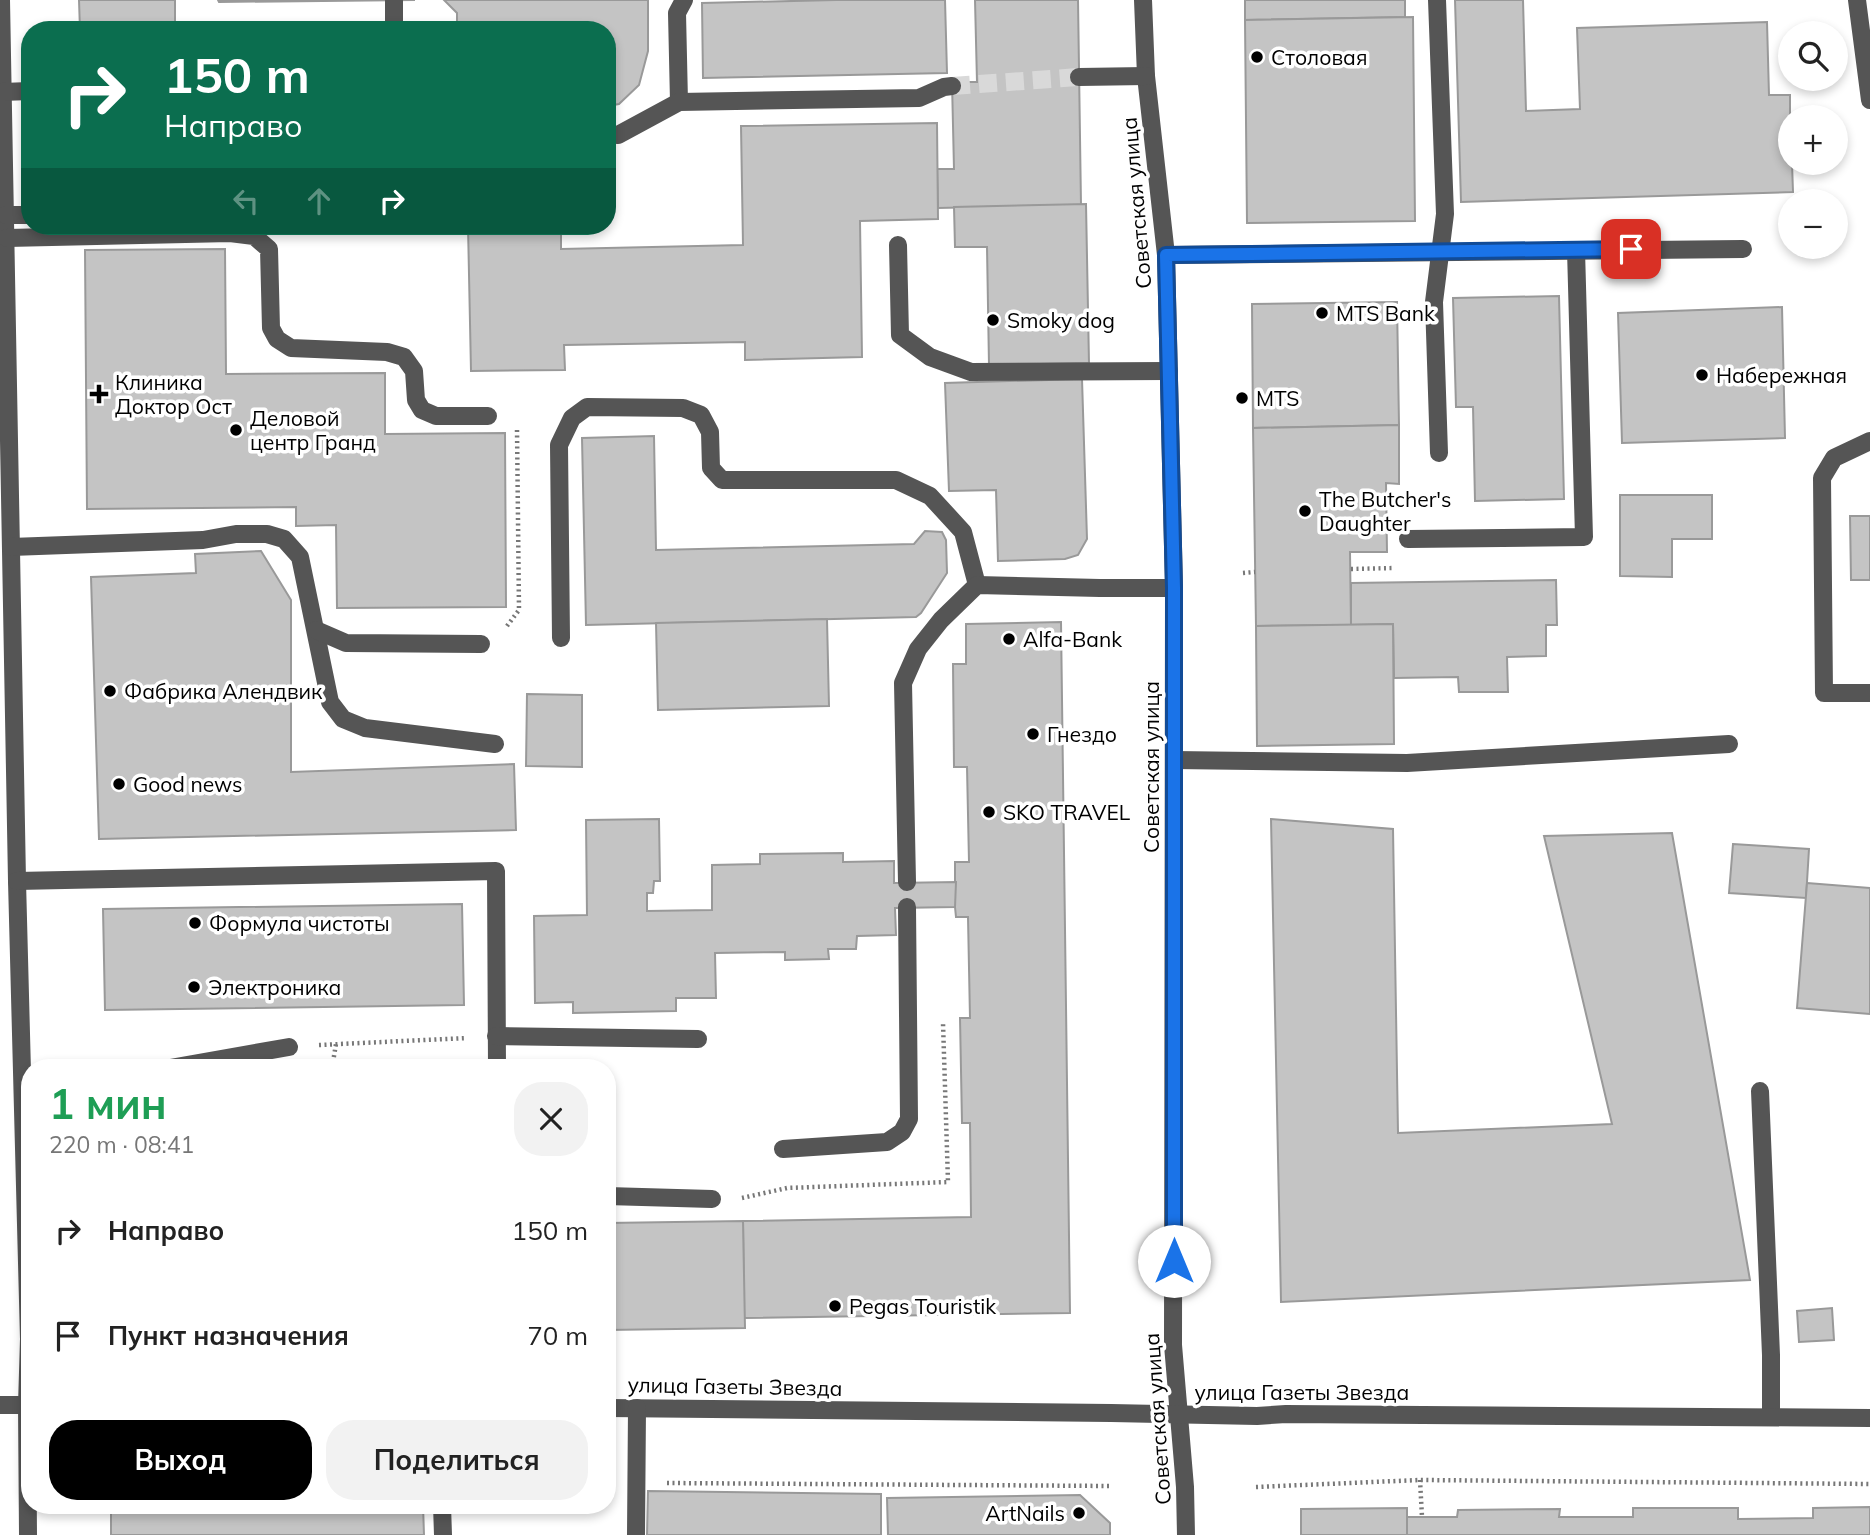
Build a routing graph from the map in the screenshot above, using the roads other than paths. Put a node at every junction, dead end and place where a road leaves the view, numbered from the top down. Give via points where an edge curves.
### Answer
1 (1, 0) edge
2 (394, 0) edge
3 (684, 0) edge
4 (1143, 0) edge
5 (1437, 0) edge
6 (1857, 0) edge
7 (394, 21) edge
8 (1146, 76) junction
9 (1079, 77) tunnel mouth
10 (952, 86) tunnel mouth
11 (21, 91) edge
12 (2, 92) junction
13 (1870, 100) edge
14 (679, 102) junction
15 (616, 135) edge
16 (2, 141) edge
17 (6, 215) junction
18 (21, 215) edge
19 (141, 235) edge
20 (246, 235) edge
21 (7, 238) junction
22 (898, 245) dead end
23 (1743, 249) dead end
24 (1576, 250) junction
25 (1442, 251) junction
26 (1166, 255) junction
27 (1169, 371) junction
28 (488, 416) road end
29 (1870, 441) edge
30 (1439, 453) dead end
31 (1408, 539) dead end
32 (11, 547) junction
33 (977, 585) junction
34 (1174, 588) junction
35 (6, 629) edge
36 (316, 630) junction
37 (561, 638) dead end
38 (481, 644) road end
39 (1870, 693) edge
40 (495, 744) dead end
41 (1729, 744) dead end
42 (1174, 760) junction
43 (8, 823) edge
44 (17, 881) junction
45 (907, 882) dead end
46 (907, 908) dead end
47 (496, 1036) junction
48 (698, 1039) dead end
49 (289, 1046) road end
50 (26, 1059) edge
51 (219, 1059) edge
52 (497, 1059) edge
53 (1760, 1091) dead end
54 (783, 1149) dead end
55 (616, 1196) edge
56 (712, 1199) dead end
57 (0, 1405) edge
58 (21, 1405) edge
59 (616, 1408) edge
60 (637, 1408) junction
61 (1179, 1415) junction
62 (1771, 1417) junction
63 (1870, 1418) edge
64 (28, 1514) edge
65 (442, 1514) edge
66 (28, 1535) edge
67 (443, 1535) edge
68 (636, 1535) edge
69 (1186, 1535) edge

1 - 12 street
2 - 7 street
3 - 14 street via 677,13
4 - 8 street, Советская улица
5 - 25 street via 1445,214
6 - 13 street
8 - 9 street
8 - 26 street, Советская улица
10 - 14 street via 919,98
11 - 12 street
12 - 16 street
14 - 15 street
16 - 17 street
17 - 18 street
17 - 21 street
19 - 21 street
20 - 28 street via 269,249 271,328 277,340 291,348 387,352 404,357 414,371 416,400 422,410 436,416
21 - 32 street
22 - 27 street via 900,335 930,357 971,372
23 - 24 street
24 - 25 street
24 - 31 street via 1584,537
25 - 26 street
25 - 30 street via 1434,302
26 - 27 street, Советская улица
27 - 34 street, Советская улица
29 - 39 street via 1834,458 1822,478 1824,694
32 - 35 street
32 - 36 street via 267,534 284,539 300,557
33 - 34 street
33 - 37 street via 963,532 930,496 896,480 722,480 711,468 710,432 701,415 683,408 587,407 572,418 559,444
33 - 45 street via 918,649 903,683
34 - 42 street, Советская улица
35 - 43 street
36 - 38 street via 346,643
36 - 40 street via 330,702 343,719 365,728
41 - 42 street via 1407,763
42 - 61 street, Советская улица via 1173,1345
43 - 44 street
44 - 47 street via 496,871
44 - 50 street
46 - 54 street via 909,1119 902,1132 887,1142
47 - 48 street
47 - 52 street
49 - 51 street
53 - 62 street
55 - 56 street
57 - 58 street
59 - 60 street, улица Газеты Звезда
60 - 61 street, улица Газеты Звезда
60 - 68 street
61 - 62 street, улица Газеты Звезда
61 - 69 street, Советская улица
62 - 63 street, улица Газеты Звезда
64 - 66 street
65 - 67 street

